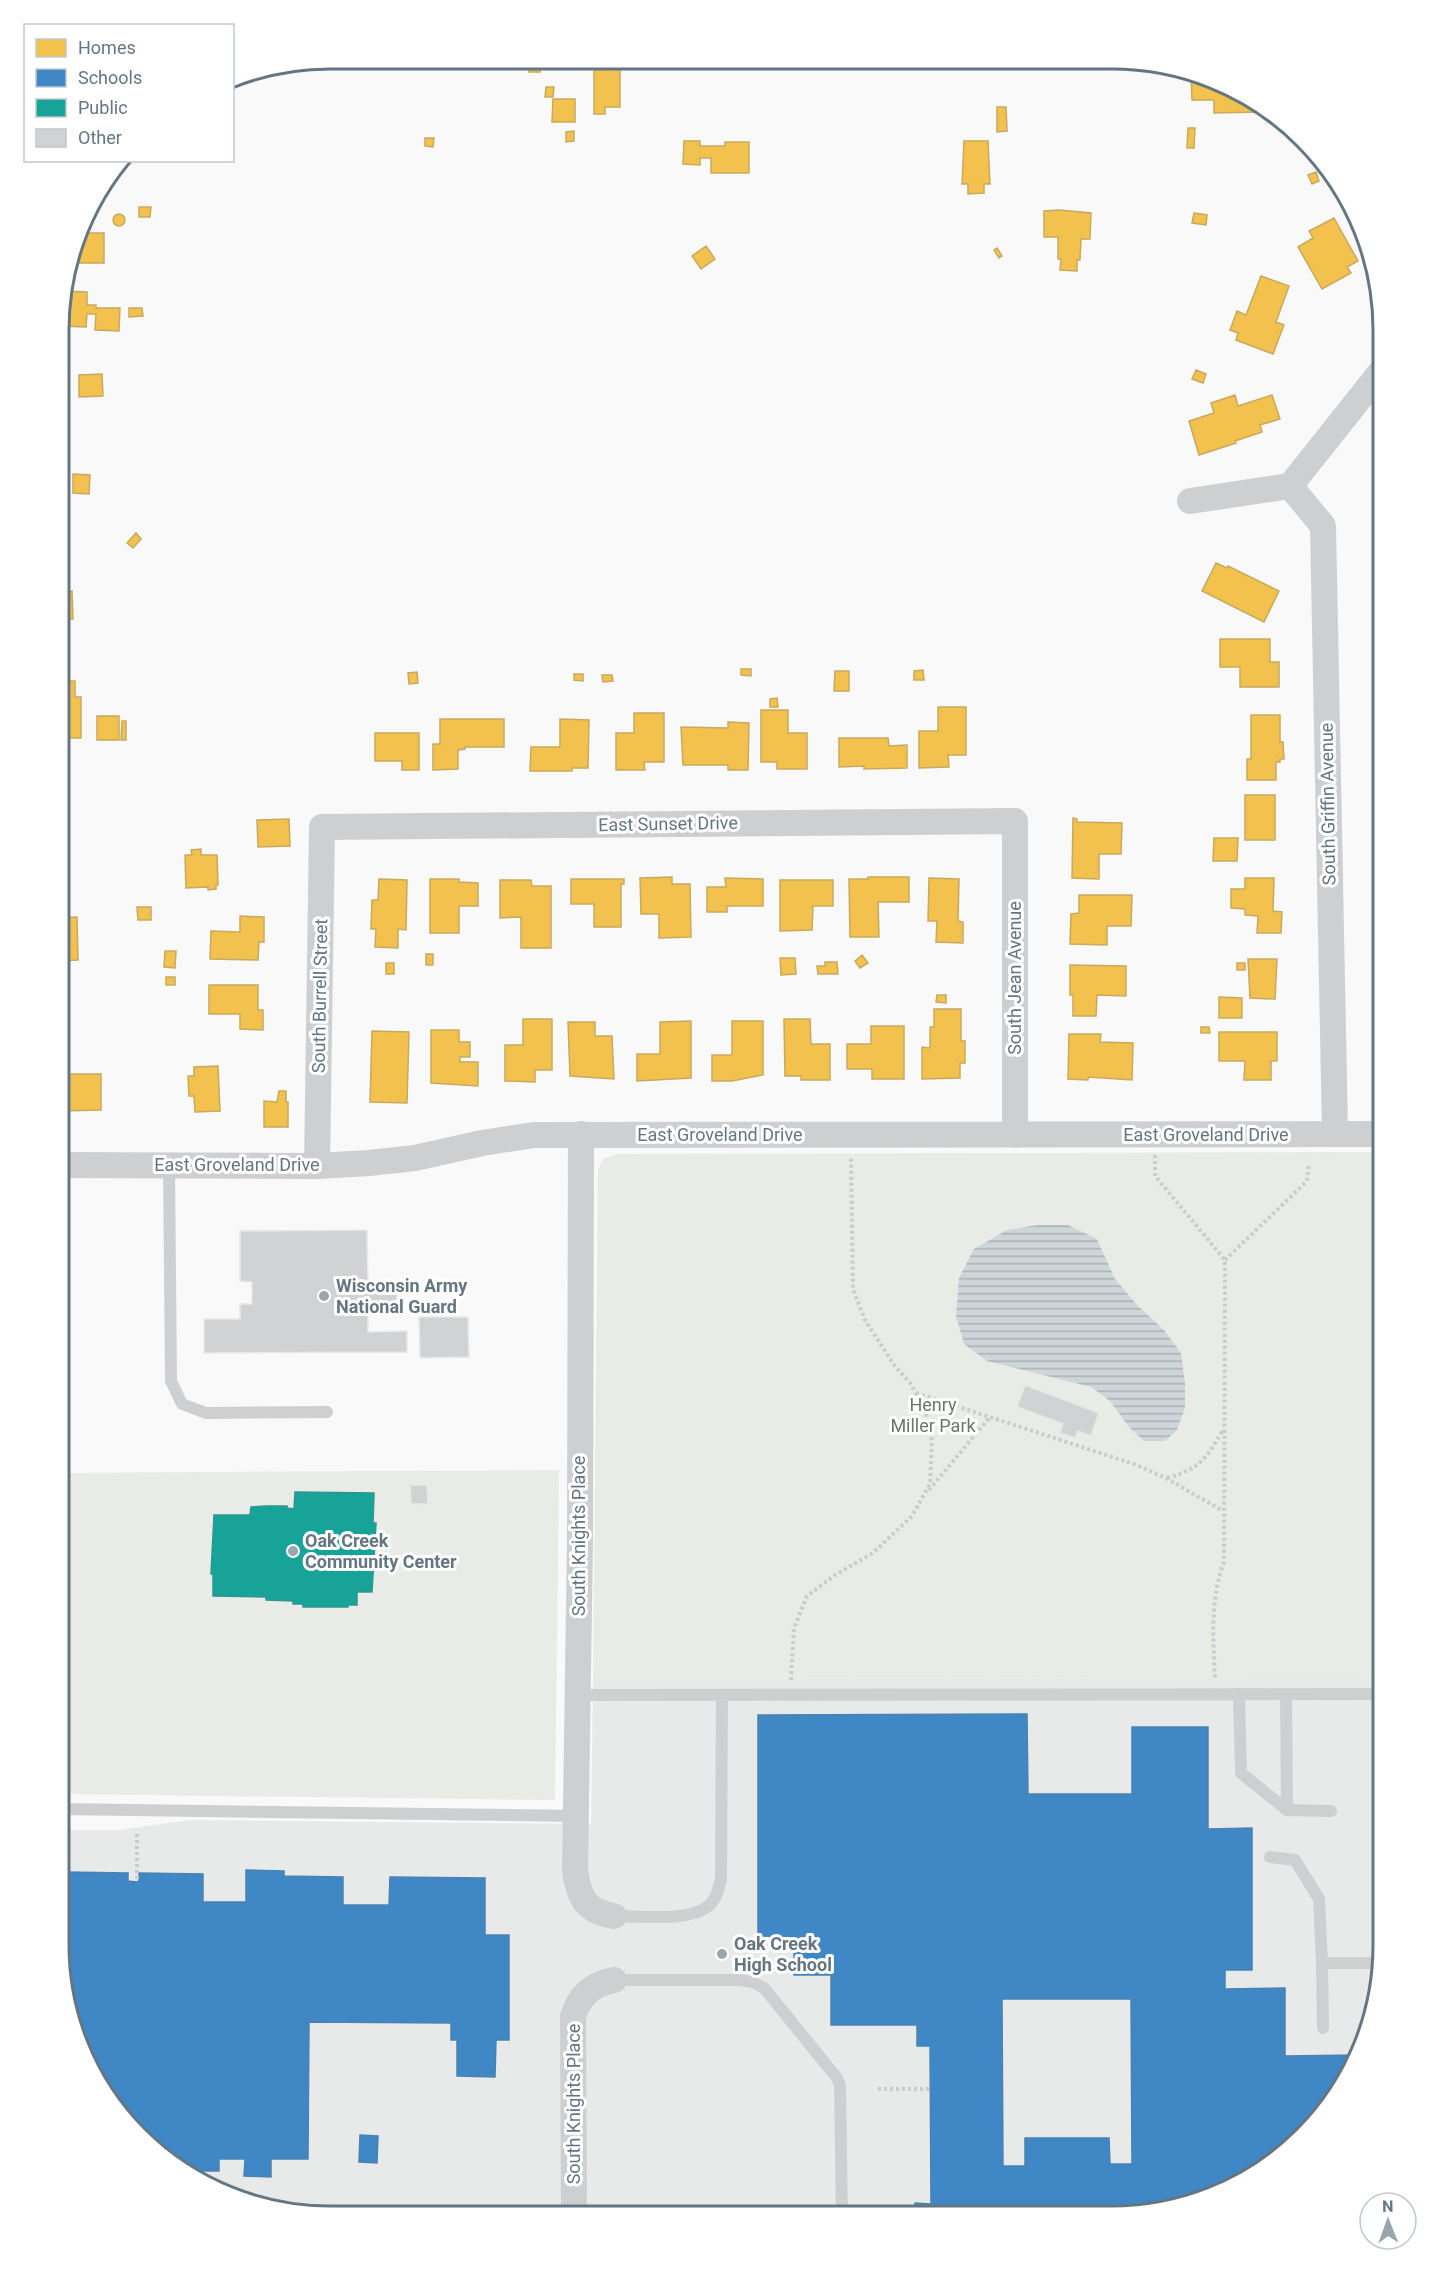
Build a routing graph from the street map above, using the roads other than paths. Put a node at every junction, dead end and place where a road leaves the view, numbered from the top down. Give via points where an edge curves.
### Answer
1 (1373, 382) edge
2 (1290, 486) junction
3 (1191, 501) dead end
4 (1015, 821) joint
5 (322, 827) joint
6 (581, 1134) junction
7 (1335, 1134) junction
8 (1373, 1134) edge
9 (1015, 1135) junction
10 (69, 1165) edge
11 (169, 1165) junction
12 (317, 1166) junction
13 (327, 1412) dead end
14 (1239, 1694) junction
15 (1286, 1694) junction
16 (1373, 1694) edge
17 (577, 1695) junction
18 (722, 1695) junction
19 (69, 1809) edge
20 (1287, 1810) junction
21 (1330, 1811) dead end
22 (576, 1816) junction
23 (1270, 1857) dead end
24 (615, 1916) joint
25 (1322, 1963) junction
26 (1372, 1963) edge
27 (614, 1980) joint
28 (1323, 2028) dead end
29 (574, 2206) edge
30 (842, 2206) edge

1 - 2 street
2 - 3 street
2 - 7 street, South Griffin Avenue via 1323,526
4 - 5 street, East Sunset Drive
4 - 9 street, South Jean Avenue
5 - 12 street, South Burrell Street
6 - 9 street, East Groveland Drive
6 - 12 street, East Groveland Drive via 524,1136 415,1158
6 - 17 street, South Knights Place
7 - 8 street, East Groveland Drive
7 - 9 street, East Groveland Drive
10 - 11 street, East Groveland Drive
11 - 12 street, East Groveland Drive
11 - 13 lane via 171,1381 182,1404 206,1413
14 - 15 lane
14 - 18 lane
14 - 20 lane via 1241,1773
15 - 16 lane
15 - 20 lane
17 - 18 lane
17 - 22 street, South Knights Place
18 - 24 lane via 722,1879 717,1896 707,1907 681,1916
19 - 22 lane
20 - 21 lane
22 - 24 street, South Knights Place via 578,1892 588,1906
23 - 25 lane via 1295,1860 1319,1899
25 - 26 lane
25 - 28 lane
27 - 29 street, South Knights Place via 601,1982 588,1991 577,2004 573,2018
27 - 30 lane via 739,1980 764,1988 840,2085

